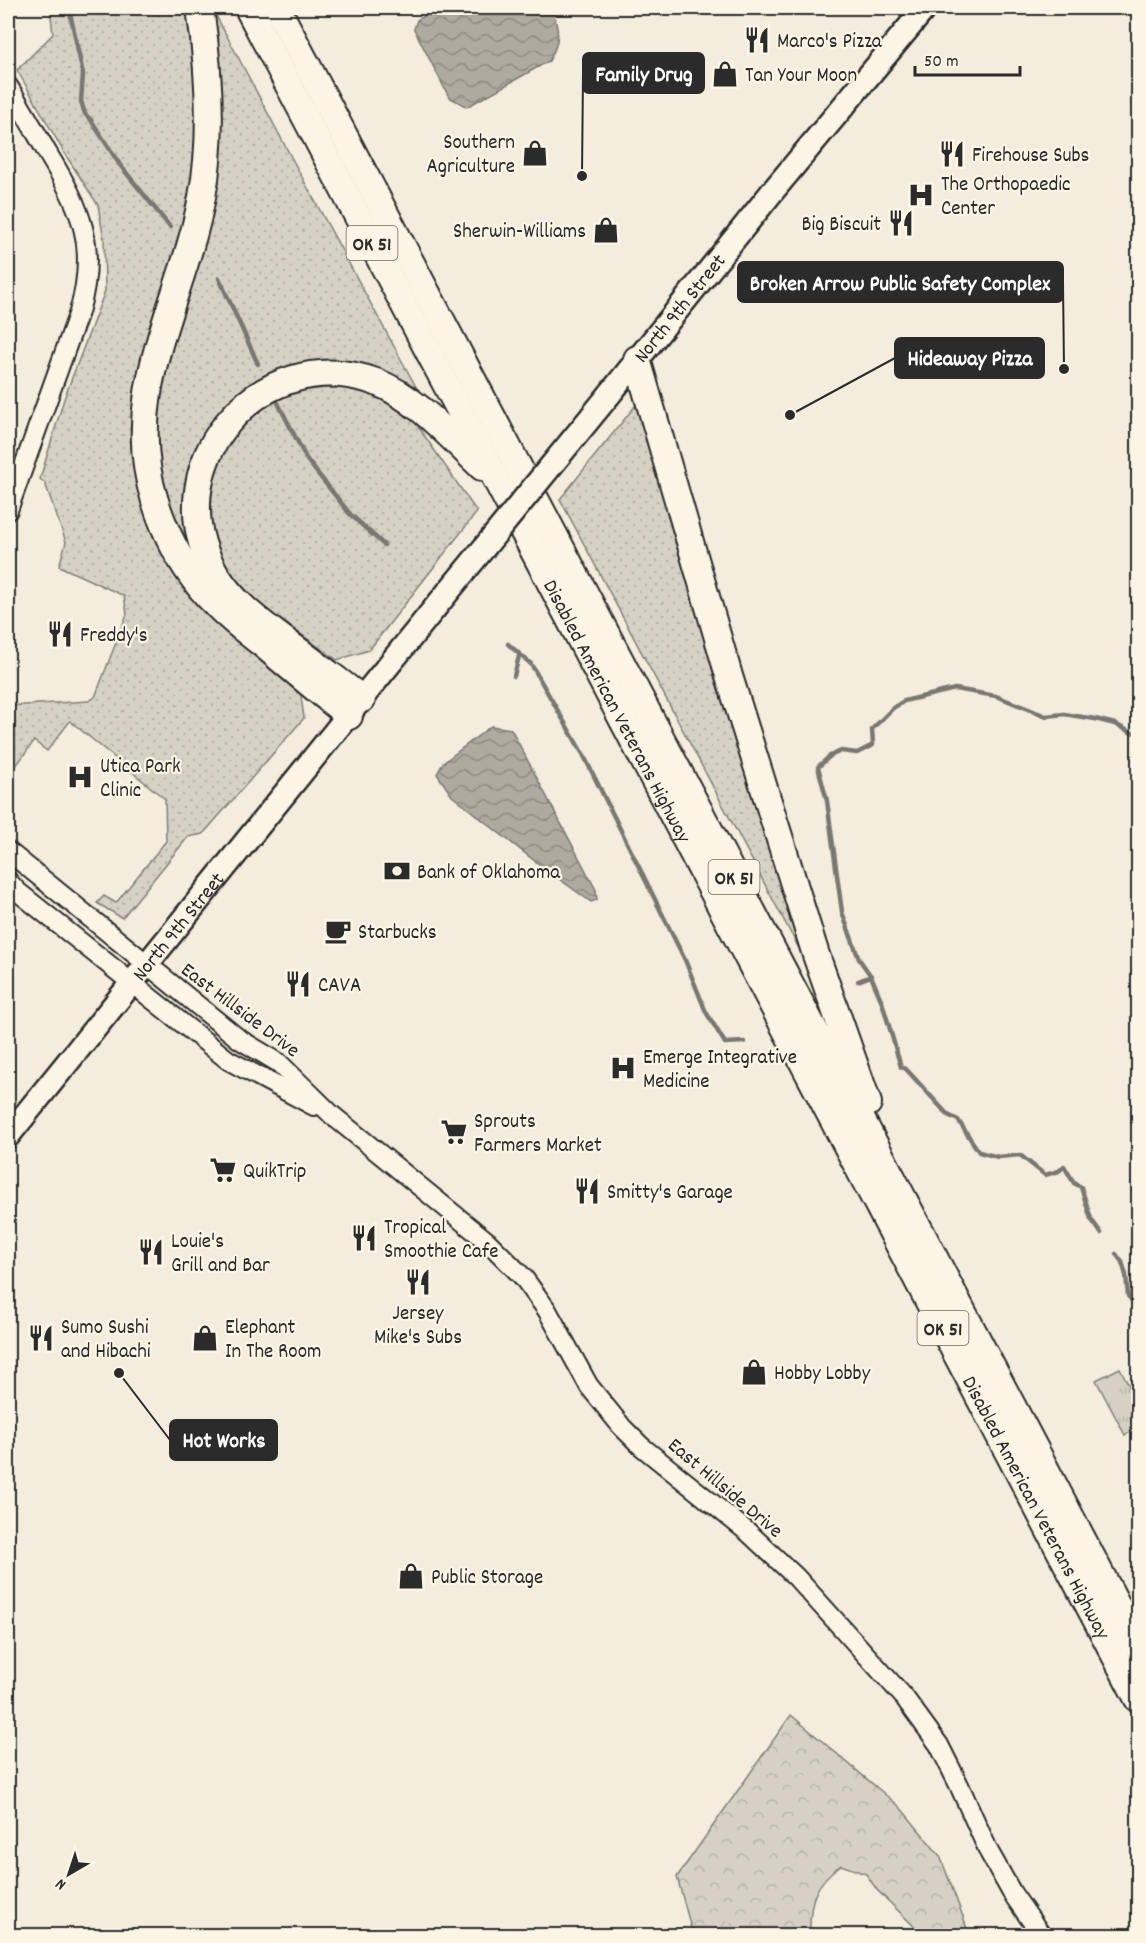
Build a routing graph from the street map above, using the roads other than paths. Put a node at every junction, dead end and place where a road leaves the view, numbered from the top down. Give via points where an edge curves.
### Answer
1 (200, 8) edge
2 (248, 8) edge
3 (277, 8) edge
4 (925, 8) edge
5 (8, 86) edge
6 (637, 359) junction
7 (495, 479) junction
8 (8, 510) edge
9 (355, 708) junction
10 (8, 852) edge
11 (8, 881) edge
12 (146, 965) junction
13 (132, 983) junction
14 (332, 1115) junction
15 (8, 1136) edge
16 (897, 1186) junction
17 (1138, 1645) edge
18 (1138, 1700) edge
19 (1042, 1935) edge

1 - 9 highway via 209,100 207,168 187,259 147,392 143,434 149,483 172,545 201,588 238,624
2 - 7 highway, Disabled American Veterans Highway / OK 51
3 - 16 highway, Disabled American Veterans Highway / OK 51
4 - 6 main road, North 9th Street
5 - 8 street via 71,193 80,214 88,266 79,312
6 - 9 main road, North 9th Street, bridge
6 - 16 highway via 729,676 813,945
7 - 9 highway via 408,399 374,381 341,375 311,375 279,384 247,403 219,433 208,454 197,501 199,534 212,566 248,612
7 - 18 highway, Disabled American Veterans Highway / OK 51
9 - 12 main road, North 9th Street
10 - 12 street, East Hillside Drive
11 - 13 street, East Hillside Drive
12 - 13 main road, North 9th Street
12 - 14 street, East Hillside Drive via 239,1039 279,1063
13 - 14 street, East Hillside Drive via 228,1060
13 - 15 main road, North 9th Street
14 - 19 street, East Hillside Drive via 488,1242 523,1277 547,1310 589,1386 622,1427 796,1577 904,1697 939,1745 989,1852
16 - 17 highway, Disabled American Veterans Highway / OK 51

